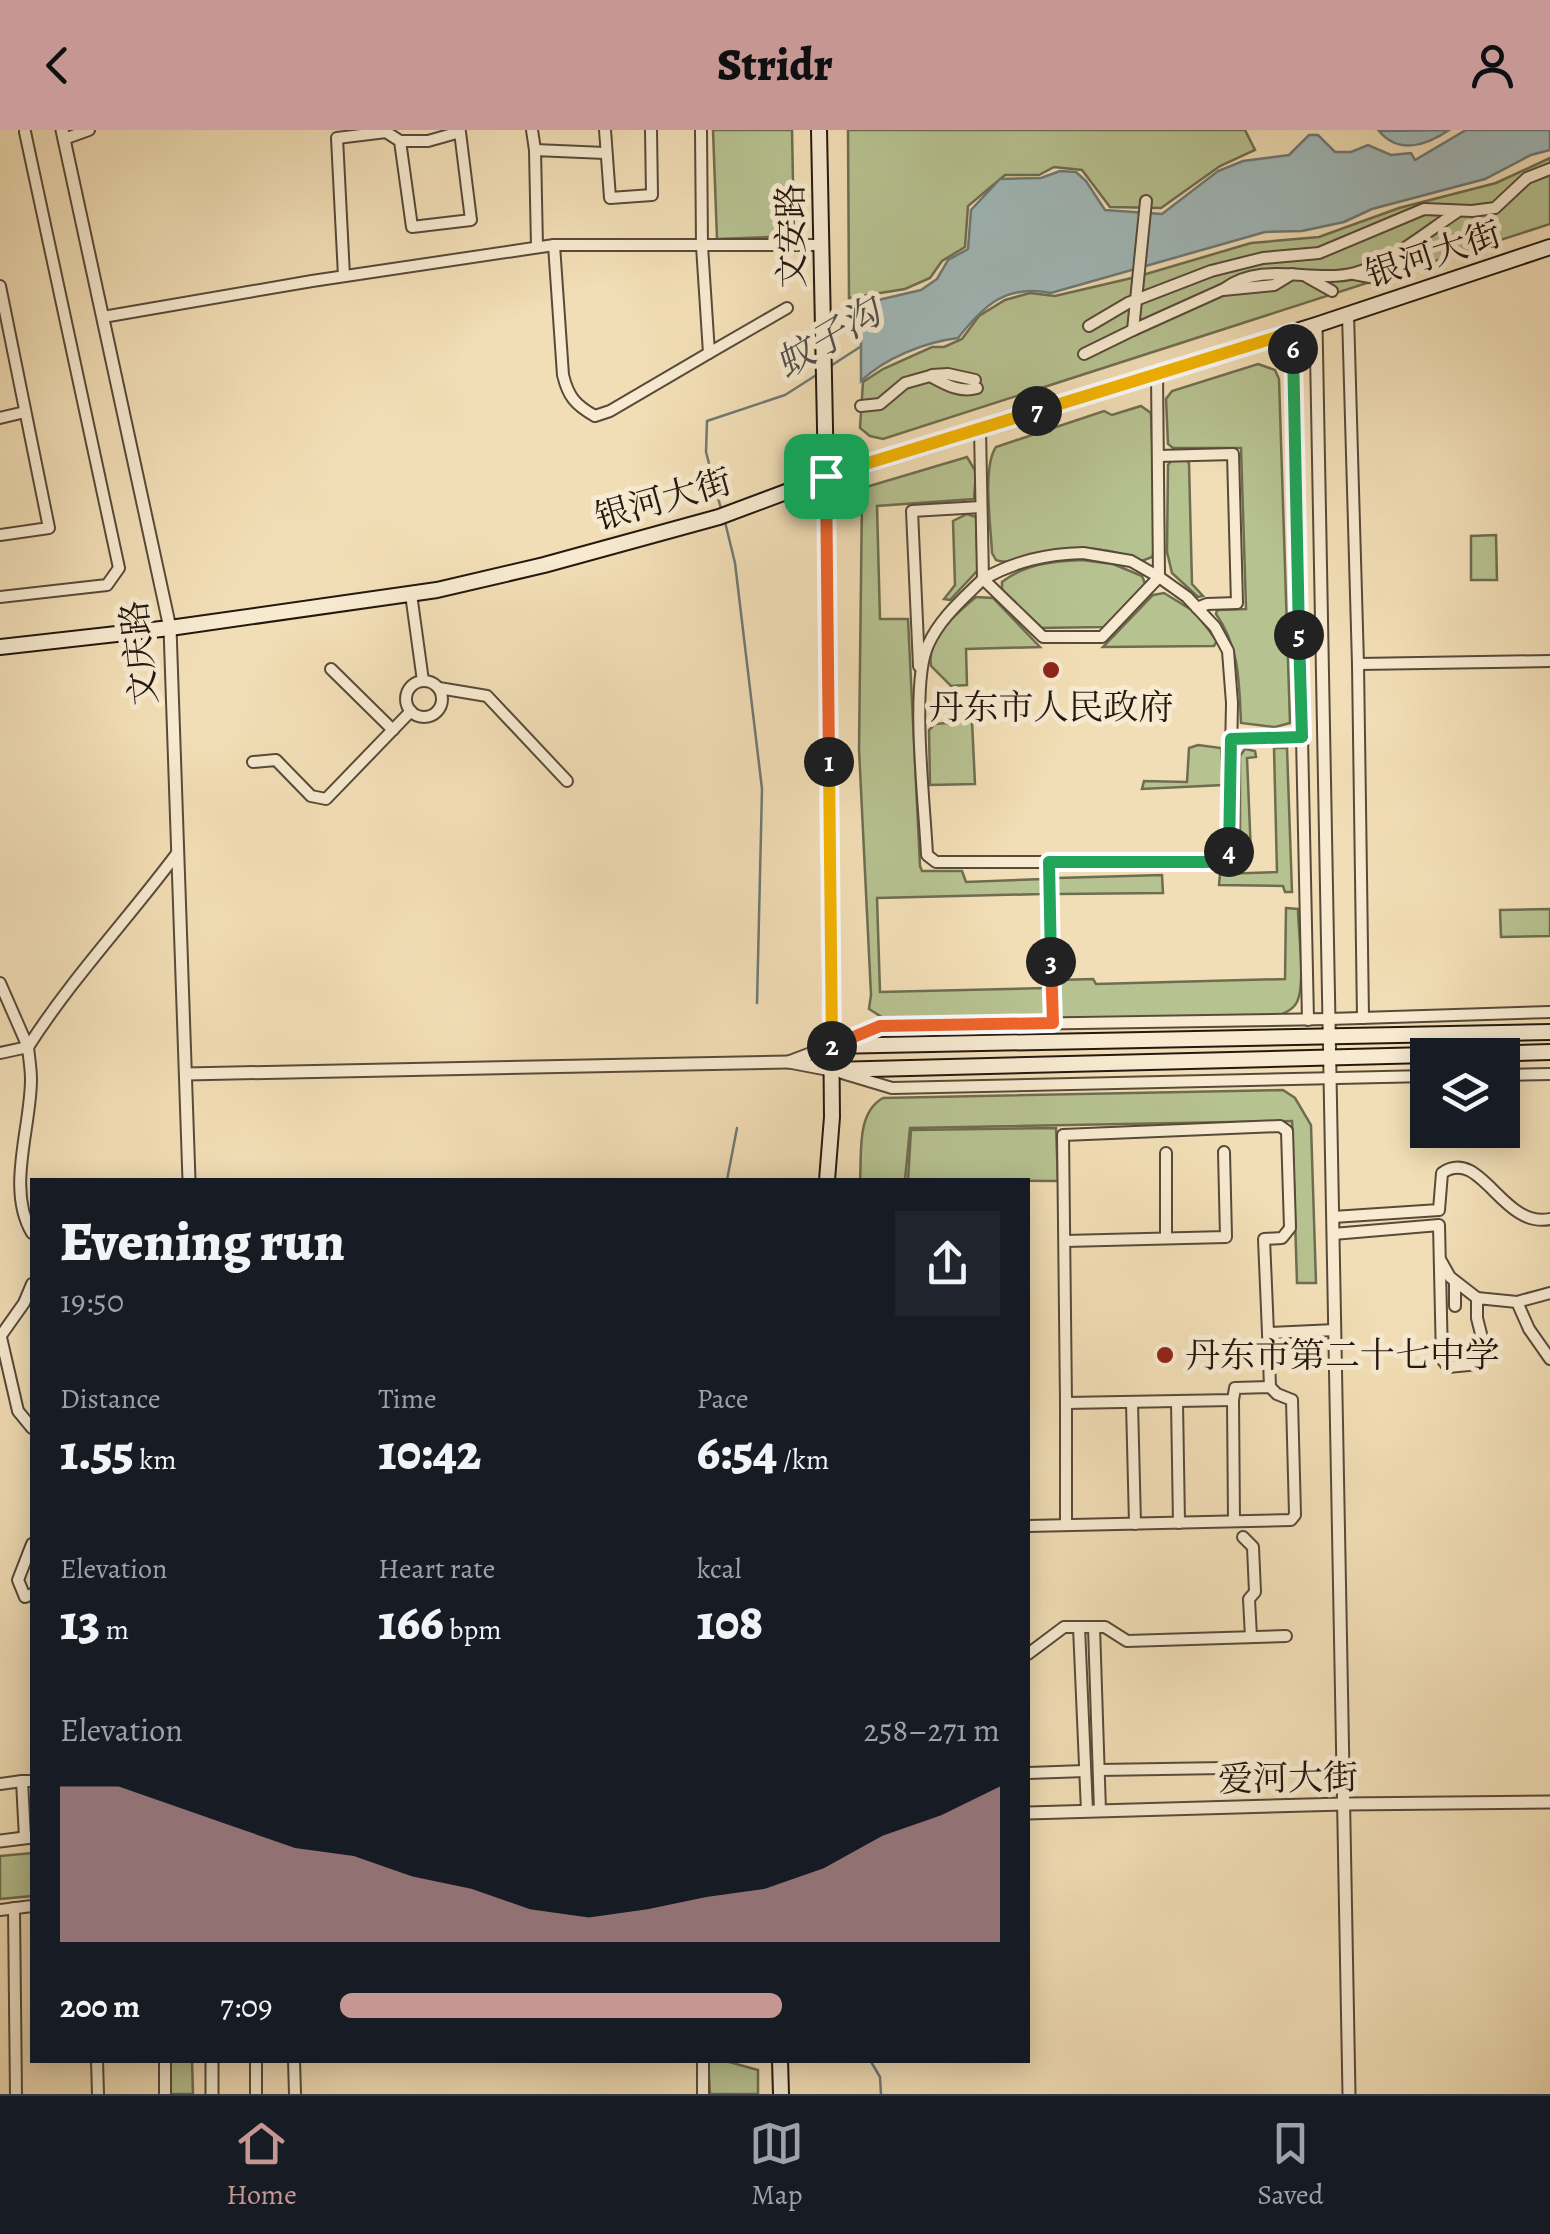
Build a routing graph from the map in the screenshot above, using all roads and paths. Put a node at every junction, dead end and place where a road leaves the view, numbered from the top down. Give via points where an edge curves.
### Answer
1 (90, 130) edge
2 (532, 130) edge
3 (605, 130) edge
4 (651, 130) edge
5 (701, 130) edge
6 (819, 130) edge
7 (383, 131) edge
8 (460, 131) edge
9 (25, 132) edge
10 (63, 134) edge
11 (400, 140) junction
12 (535, 150) junction
13 (605, 153) junction
14 (1550, 169) edge
15 (1146, 201) dead end
16 (1459, 210) junction
17 (554, 245) junction
18 (821, 245) junction
19 (702, 246) junction
20 (1550, 247) edge
21 (538, 248) junction
22 (1297, 274) junction
23 (1352, 274) junction
24 (344, 276) junction
25 (1381, 279) dead end
26 (0, 286) edge
27 (1332, 291) dead end
28 (1134, 300) junction
29 (2, 301) edge
30 (788, 308) dead end
31 (1348, 314) junction
32 (103, 317) junction
33 (1316, 324) junction
34 (1089, 326) dead end
35 (1133, 330) junction
36 (1293, 332) junction
37 (709, 353) junction
38 (1084, 354) dead end
39 (1157, 374) junction
40 (976, 384) dead end
41 (861, 406) dead end
42 (25, 412) junction
43 (0, 418) edge
44 (980, 429) junction
45 (1158, 456) junction
46 (826, 476) junction
47 (981, 507) junction
48 (0, 536) edge
49 (1158, 577) junction
50 (983, 579) junction
51 (411, 594) junction
52 (0, 597) edge
53 (1197, 608) junction
54 (170, 628) junction
55 (0, 647) edge
56 (1550, 661) edge
57 (1358, 664) junction
58 (331, 669) dead end
59 (424, 681) junction
60 (920, 686) junction
61 (439, 688) junction
62 (411, 711) junction
63 (392, 730) junction
64 (1302, 737) junction
65 (1231, 739) junction
66 (253, 762) dead end
67 (567, 781) dead end
68 (178, 852) junction
69 (1049, 862) junction
70 (0, 983) edge
71 (1550, 1012) edge
72 (1362, 1018) junction
73 (1308, 1020) junction
74 (1329, 1020) junction
75 (1053, 1023) junction
76 (1550, 1032) edge
77 (1329, 1037) junction
78 (831, 1046) junction
79 (28, 1048) junction
80 (1550, 1052) edge
81 (0, 1053) edge
82 (1520, 1053) edge
83 (1410, 1056) edge
84 (1330, 1058) junction
85 (790, 1062) junction
86 (831, 1070) junction
87 (186, 1074) junction
88 (1550, 1074) edge
89 (1520, 1075) edge
90 (1410, 1076) edge
91 (1330, 1078) junction
92 (1224, 1152) dead end
93 (1166, 1153) dead end
94 (189, 1178) edge
95 (827, 1178) edge
96 (1438, 1210) junction
97 (1333, 1216) junction
98 (1550, 1219) edge
99 (1439, 1225) junction
100 (30, 1230) edge
101 (1333, 1234) junction
102 (1166, 1238) junction
103 (1064, 1241) junction
104 (1440, 1260) junction
105 (1456, 1282) junction
106 (30, 1288) edge
107 (1550, 1293) edge
108 (1476, 1298) junction
109 (1517, 1302) junction
110 (1455, 1306) dead end
111 (1335, 1330) junction
112 (1, 1333) edge
113 (1268, 1333) junction
114 (1550, 1359) edge
115 (1270, 1387) junction
116 (1233, 1400) junction
117 (1132, 1402) junction
118 (1177, 1402) junction
119 (1066, 1404) junction
120 (30, 1426) edge
121 (1234, 1521) junction
122 (1179, 1522) junction
123 (1135, 1524) junction
124 (1066, 1525) junction
125 (1030, 1526) edge
126 (1243, 1537) dead end
127 (30, 1549) edge
128 (30, 1595) edge
129 (1079, 1627) junction
130 (1094, 1627) junction
131 (1286, 1636) dead end
132 (1252, 1637) junction
133 (1030, 1652) edge
134 (1280, 1767) dead end
135 (1099, 1770) junction
136 (1085, 1771) junction
137 (1030, 1773) edge
138 (27, 1781) edge
139 (0, 1784) edge
140 (1550, 1802) edge
141 (1344, 1804) junction
142 (1094, 1811) junction
143 (1030, 1813) edge
144 (29, 1838) edge
145 (0, 1840) edge
146 (30, 1906) edge
147 (14, 1908) junction
148 (0, 1910) edge
149 (97, 2063) edge
150 (165, 2063) edge
151 (212, 2063) edge
152 (256, 2063) edge
153 (294, 2063) edge
154 (702, 2063) edge
155 (780, 2063) edge
156 (16, 2066) junction
157 (0, 2067) edge
158 (16, 2094) edge
159 (98, 2094) edge
160 (165, 2094) edge
161 (212, 2094) edge
162 (256, 2094) edge
163 (295, 2094) edge
164 (703, 2094) edge
165 (781, 2094) edge
166 (1349, 2094) edge

1 - 10 street
2 - 12 street
3 - 13 street
4 - 13 street via 652,195 610,198
5 - 19 street
6 - 18 main road, 文安路
7 - 11 street
7 - 24 street via 336,138
8 - 11 street via 428,141
8 - 11 street via 471,220 412,227
9 - 52 street via 119,568 107,586
10 - 32 street, 文庆路
12 - 13 street
12 - 21 street
14 - 16 street via 1528,178 1496,208
15 - 28 street
16 - 23 street
16 - 28 street via 1424,209 1318,254 1262,258
17 - 19 street
17 - 21 street
17 - 37 street via 562,375 567,394 581,408 595,416 610,411
18 - 19 street
18 - 46 main road, 文安路
19 - 37 street
20 - 31 main road, 银河大街
21 - 24 street
22 - 23 street
22 - 27 street
22 - 35 street via 1236,281
23 - 25 street
24 - 32 street
26 - 29 street
28 - 34 street
28 - 35 street
29 - 42 street
30 - 37 street
31 - 33 main road, 银河大街
31 - 57 street
32 - 54 street, 文庆路
33 - 36 main road, 银河大街
33 - 74 street
35 - 38 street
36 - 39 main road, 银河大街
36 - 64 street
39 - 44 main road, 银河大街
39 - 45 street
40 - 41 street via 967,391 930,376 904,384 880,404
42 - 43 street
42 - 48 street via 48,528
44 - 46 main road, 银河大街
44 - 47 street
45 - 49 street
45 - 53 street via 1233,454 1237,603
46 - 51 main road, 银河大街 via 723,515
46 - 78 main road, 文安路
47 - 50 street
47 - 60 street via 912,511
49 - 50 street via 1131,560 1083,553 1047,554
49 - 50 street via 1102,637 1044,637
49 - 53 street
50 - 60 street via 927,646
51 - 54 main road, 银河大街
51 - 59 street
53 - 65 street via 1228,651
54 - 55 main road, 银河大街
54 - 68 street, 文庆路
56 - 57 street
57 - 72 street
58 - 63 street
59 - 61 street
59 - 62 street via 406,694
60 - 69 street via 927,855 936,862
61 - 62 street via 442,700 433,714
61 - 67 street via 487,696
62 - 63 street
63 - 66 street via 326,799 311,796 276,760
64 - 65 street
64 - 73 street
65 - 69 street via 1229,856 1216,862
68 - 79 street
68 - 87 street, 文庆路
69 - 75 street
70 - 79 street
71 - 72 street
72 - 74 street
73 - 74 street
73 - 75 street
74 - 77 street
75 - 78 street via 880,1026
76 - 77 main road
77 - 78 main road
77 - 84 street
78 - 85 street
78 - 86 main road, 文安路
79 - 81 street
79 - 100 street via 22,1216
80 - 82 main road
83 - 84 main road
84 - 86 main road
84 - 91 street
85 - 86 street
85 - 87 street
86 - 91 street via 892,1088
86 - 95 main road, 文安路
87 - 94 street, 文庆路
88 - 89 street
90 - 91 street
91 - 97 street
92 - 102 street via 1226,1237
93 - 102 street
96 - 97 street
96 - 98 street via 1442,1173 1461,1166 1521,1214
96 - 99 street
97 - 101 street
99 - 101 street
99 - 104 street
101 - 111 street
102 - 103 street
103 - 113 street via 1064,1135 1280,1126 1287,1131 1290,1228 1282,1238 1264,1238
103 - 119 street
104 - 105 street
104 - 108 street via 1442,1359 1448,1367 1479,1364 1486,1354
105 - 108 street
105 - 110 street
106 - 112 street
107 - 109 street
108 - 109 street
109 - 114 street
111 - 113 street
111 - 141 street
112 - 120 street via 18,1411
113 - 115 street
115 - 116 street via 1235,1388
115 - 121 street via 1292,1400 1295,1515
116 - 118 street
116 - 121 street
117 - 118 street
117 - 119 street
117 - 123 street
118 - 122 street
119 - 124 street
121 - 122 street
122 - 123 street
123 - 124 street
124 - 125 street
126 - 132 street via 1254,1547
127 - 128 street via 18,1580 24,1598
129 - 130 street
129 - 133 street via 1064,1627
129 - 136 street
130 - 132 street via 1128,1641
130 - 135 street
131 - 132 street
134 - 135 street
135 - 142 street
136 - 137 street
136 - 142 street
138 - 139 street
138 - 144 street
140 - 141 street, 爱河大街
141 - 142 street, 爱河大街
141 - 166 street
142 - 143 street, 爱河大街
144 - 145 street
146 - 147 street
147 - 148 street
147 - 156 street
149 - 159 street
150 - 160 street
151 - 161 street
152 - 162 street
153 - 163 street
154 - 164 street
155 - 165 main road
156 - 157 street
156 - 158 street

